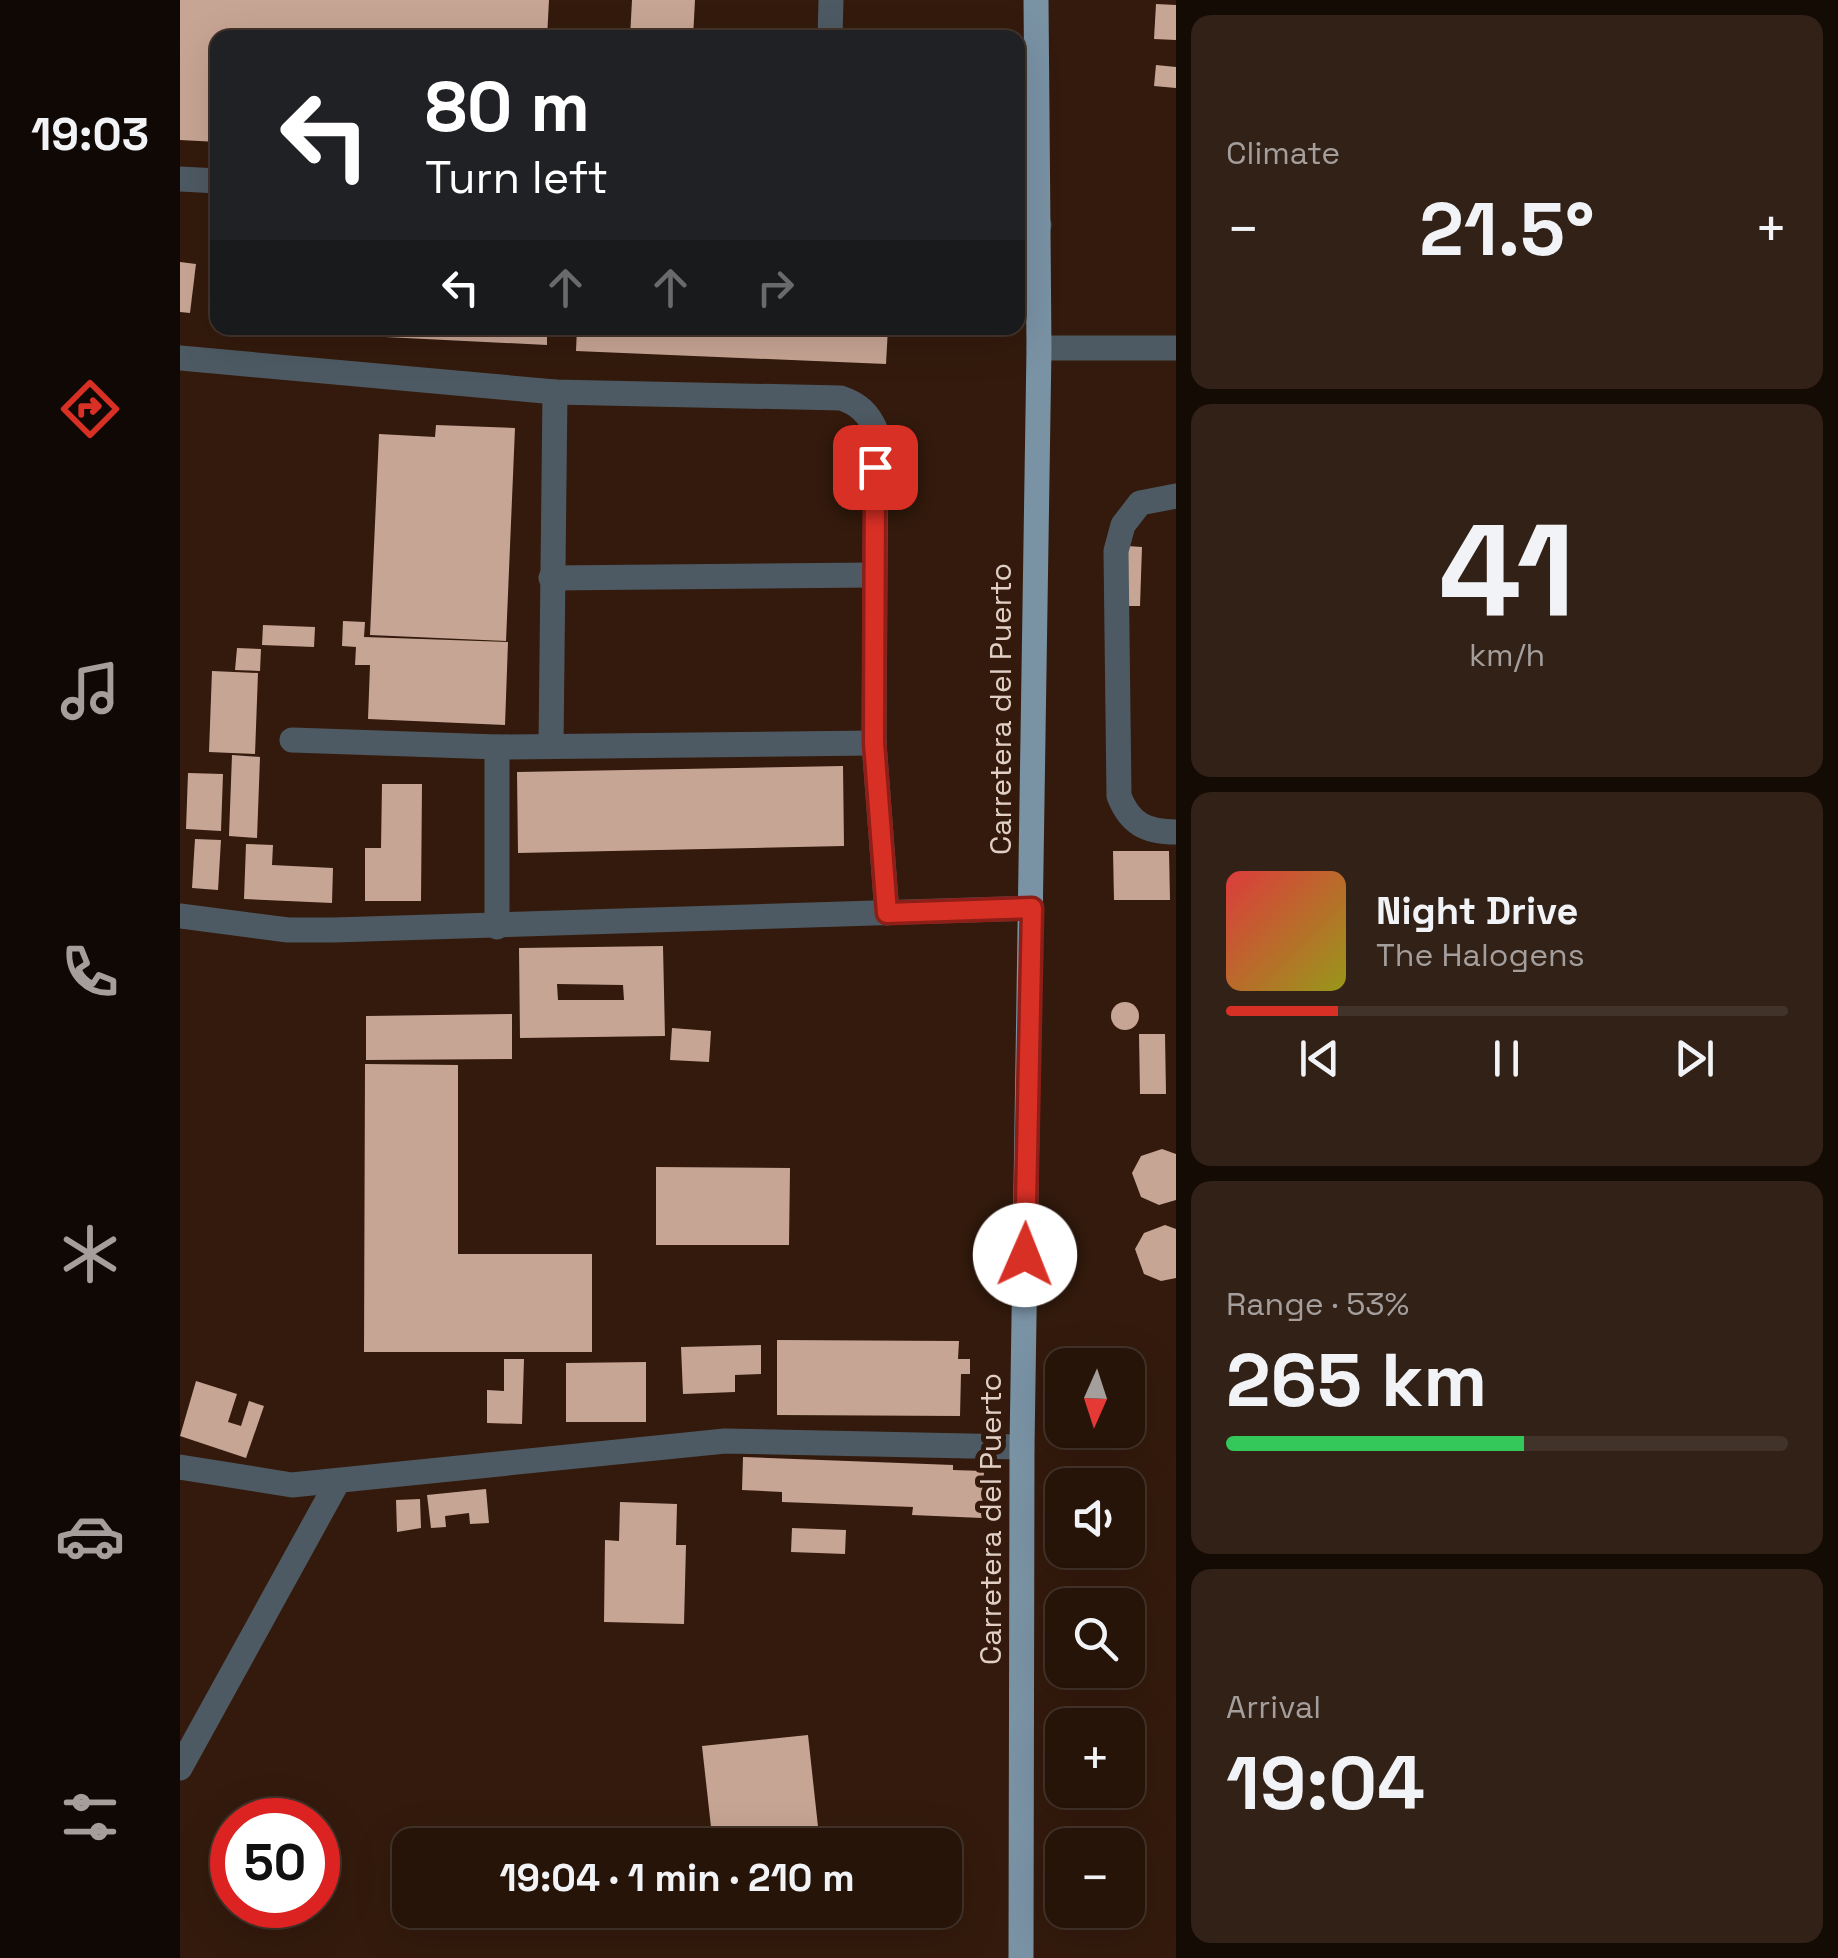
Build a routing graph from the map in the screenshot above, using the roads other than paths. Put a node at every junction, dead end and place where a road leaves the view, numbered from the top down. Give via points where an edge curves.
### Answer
1 (831, 0) edge
2 (1036, 0) edge
3 (830, 30) edge
4 (180, 178) edge
5 (210, 180) edge
6 (1028, 225) edge
7 (1039, 348) junction
8 (1176, 348) edge
9 (180, 358) edge
10 (555, 392) junction
11 (1176, 496) edge
12 (873, 574) junction
13 (551, 578) junction
14 (292, 740) dead end
15 (874, 743) junction
16 (551, 745) junction
17 (497, 747) junction
18 (1176, 832) edge
19 (1032, 908) junction
20 (887, 913) junction
21 (180, 916) edge
22 (497, 926) junction
23 (1022, 1448) junction
24 (180, 1466) edge
25 (336, 1482) junction
26 (180, 1768) edge
27 (1022, 1958) edge

1 - 3 lane
2 - 6 main road, Carretera del Puerto
4 - 5 lane
6 - 7 main road, Carretera del Puerto
7 - 8 lane
7 - 19 main road, Carretera del Puerto
9 - 10 lane
10 - 12 lane via 854,402 876,431
10 - 13 lane
11 - 18 lane via 1140,503 1116,550 1119,796 1139,826
12 - 13 lane
12 - 15 lane
13 - 16 lane
14 - 17 lane
15 - 16 lane
15 - 20 lane
16 - 17 lane
17 - 22 lane
19 - 20 lane
19 - 23 main road, Carretera del Puerto
20 - 22 lane
21 - 22 lane via 288,930
23 - 25 lane via 725,1441
23 - 27 main road, Carretera del Puerto
24 - 25 lane via 292,1485
25 - 26 lane

